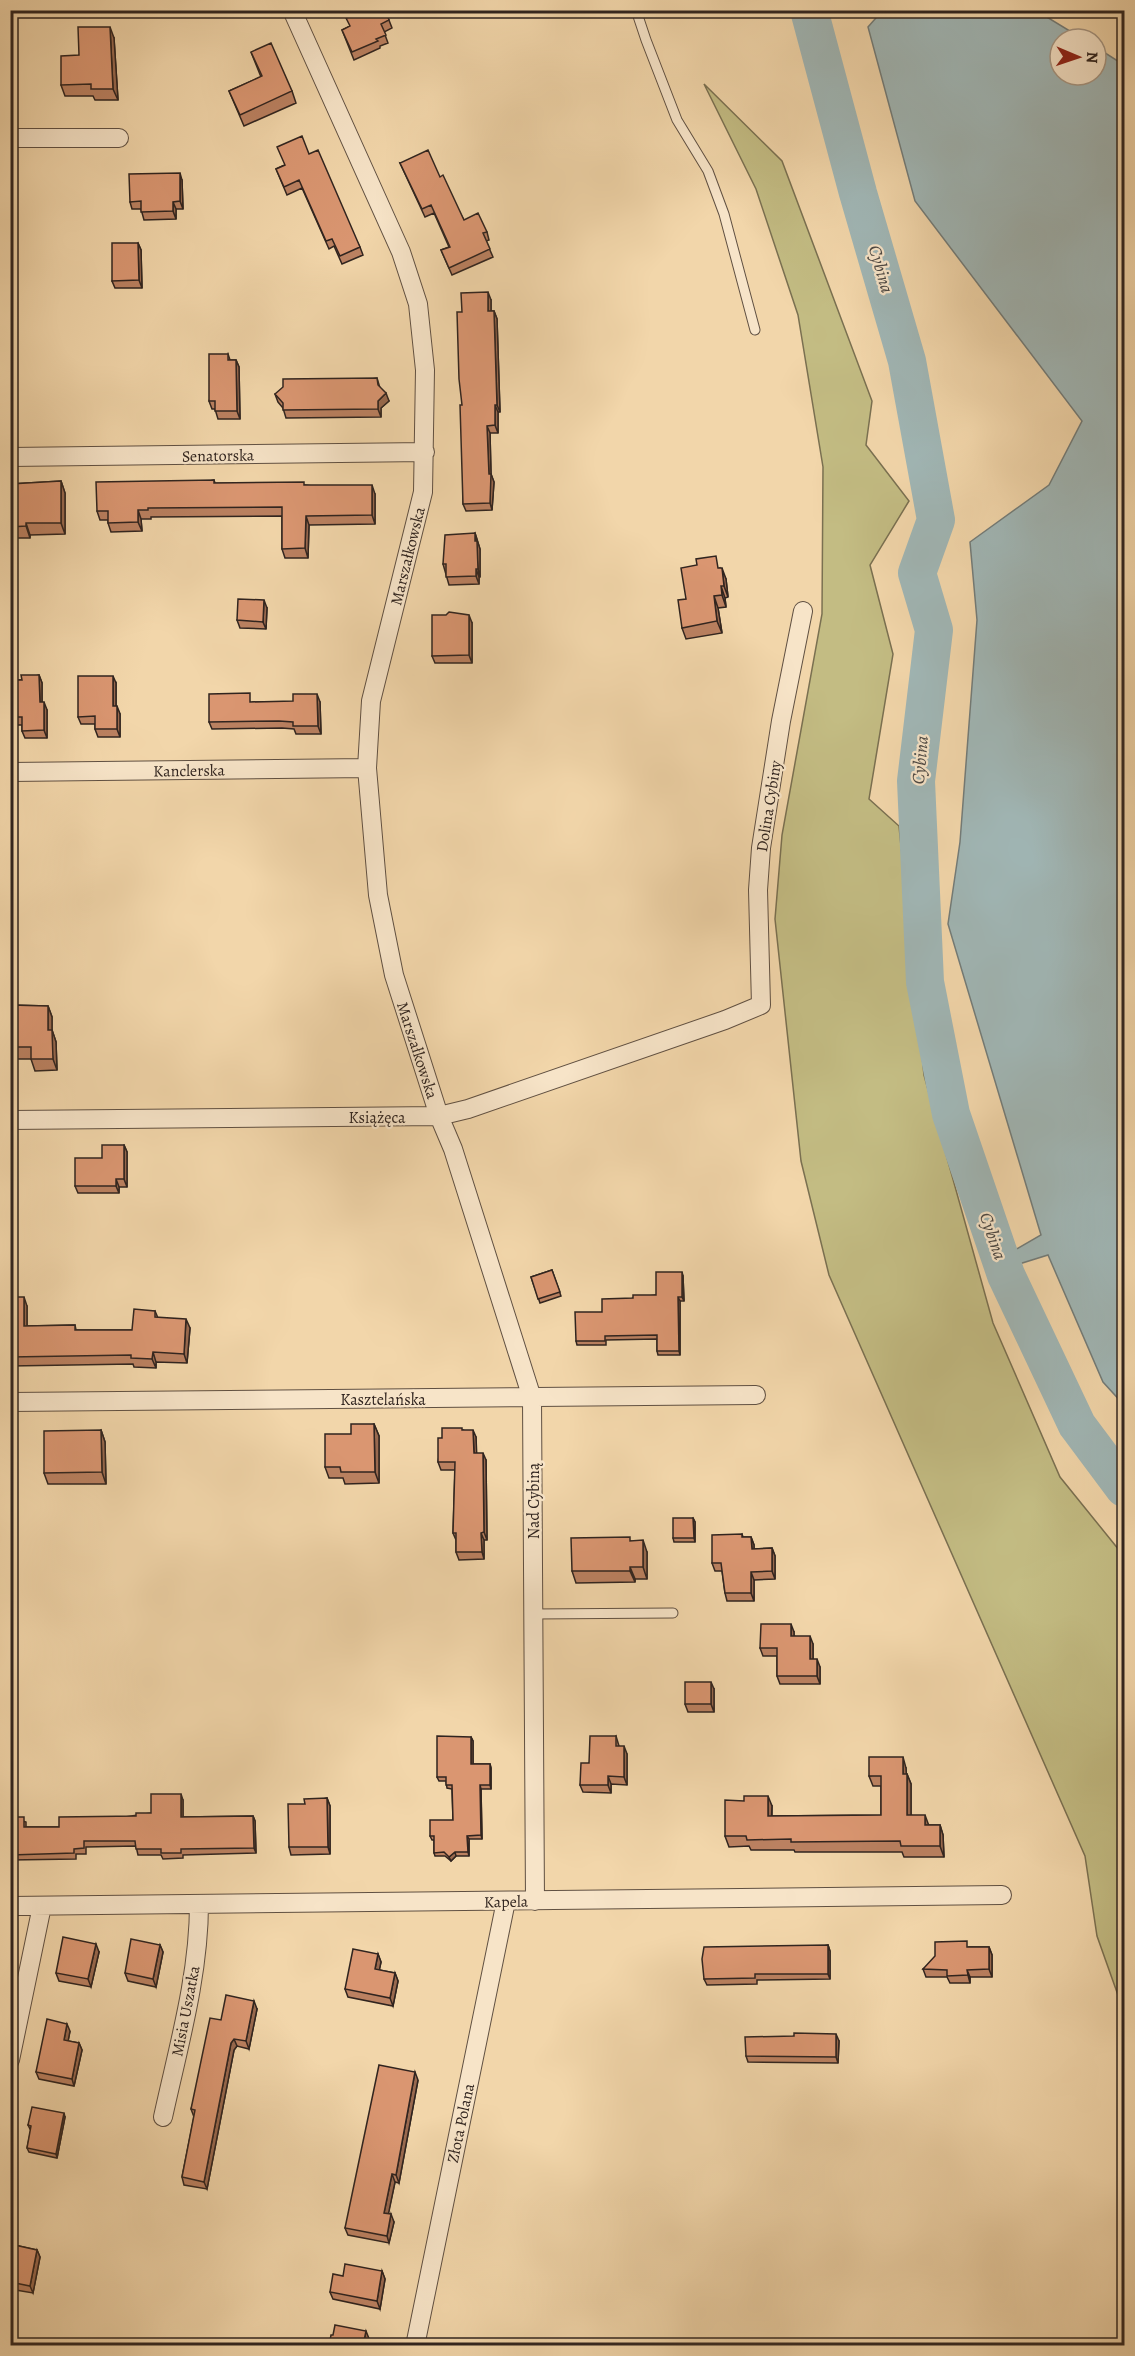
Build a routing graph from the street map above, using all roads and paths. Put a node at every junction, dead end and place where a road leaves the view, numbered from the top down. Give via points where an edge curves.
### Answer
1 (292, 10) edge
2 (636, 10) edge
3 (10, 138) edge
4 (119, 138) dead end
5 (755, 330) dead end
6 (425, 453) junction
7 (10, 457) edge
8 (803, 610) dead end
9 (367, 768) junction
10 (10, 772) edge
11 (761, 1005) joint
12 (439, 1116) junction
13 (10, 1120) edge
14 (756, 1395) dead end
15 (532, 1398) junction
16 (10, 1402) edge
17 (673, 1613) dead end
18 (534, 1614) junction
19 (1002, 1895) dead end
20 (506, 1901) junction
21 (535, 1901) junction
22 (199, 1904) junction
23 (10, 1906) edge
24 (42, 1906) junction
25 (10, 2060) edge
26 (163, 2117) dead end
27 (415, 2346) edge

1 - 6 street, Marszałkowska via 401,252 418,304 425,370
2 - 5 lane via 677,120 708,171 720,203
3 - 4 street
6 - 7 street, Senatorska
6 - 9 street, Marszałkowska via 423,492 371,701
8 - 11 street, Dolina Cybiny via 761,848
9 - 10 street, Kanclerska
9 - 12 street, Marszałkowska via 378,895 394,975
11 - 12 street, Książęca
12 - 13 street, Książęca
12 - 15 street, Nad Cybiną
14 - 15 street, Kasztelańska
15 - 16 street, Kasztelańska
15 - 18 street, Nad Cybiną
17 - 18 lane
18 - 21 street, Nad Cybiną
19 - 21 street, Kapela
20 - 21 street, Kapela
20 - 22 street, Kapela
20 - 27 street, Złota Polana
22 - 24 street, Kapela
22 - 26 street, Misia Uszatka via 192,1982
23 - 24 street, Kapela
24 - 25 street

